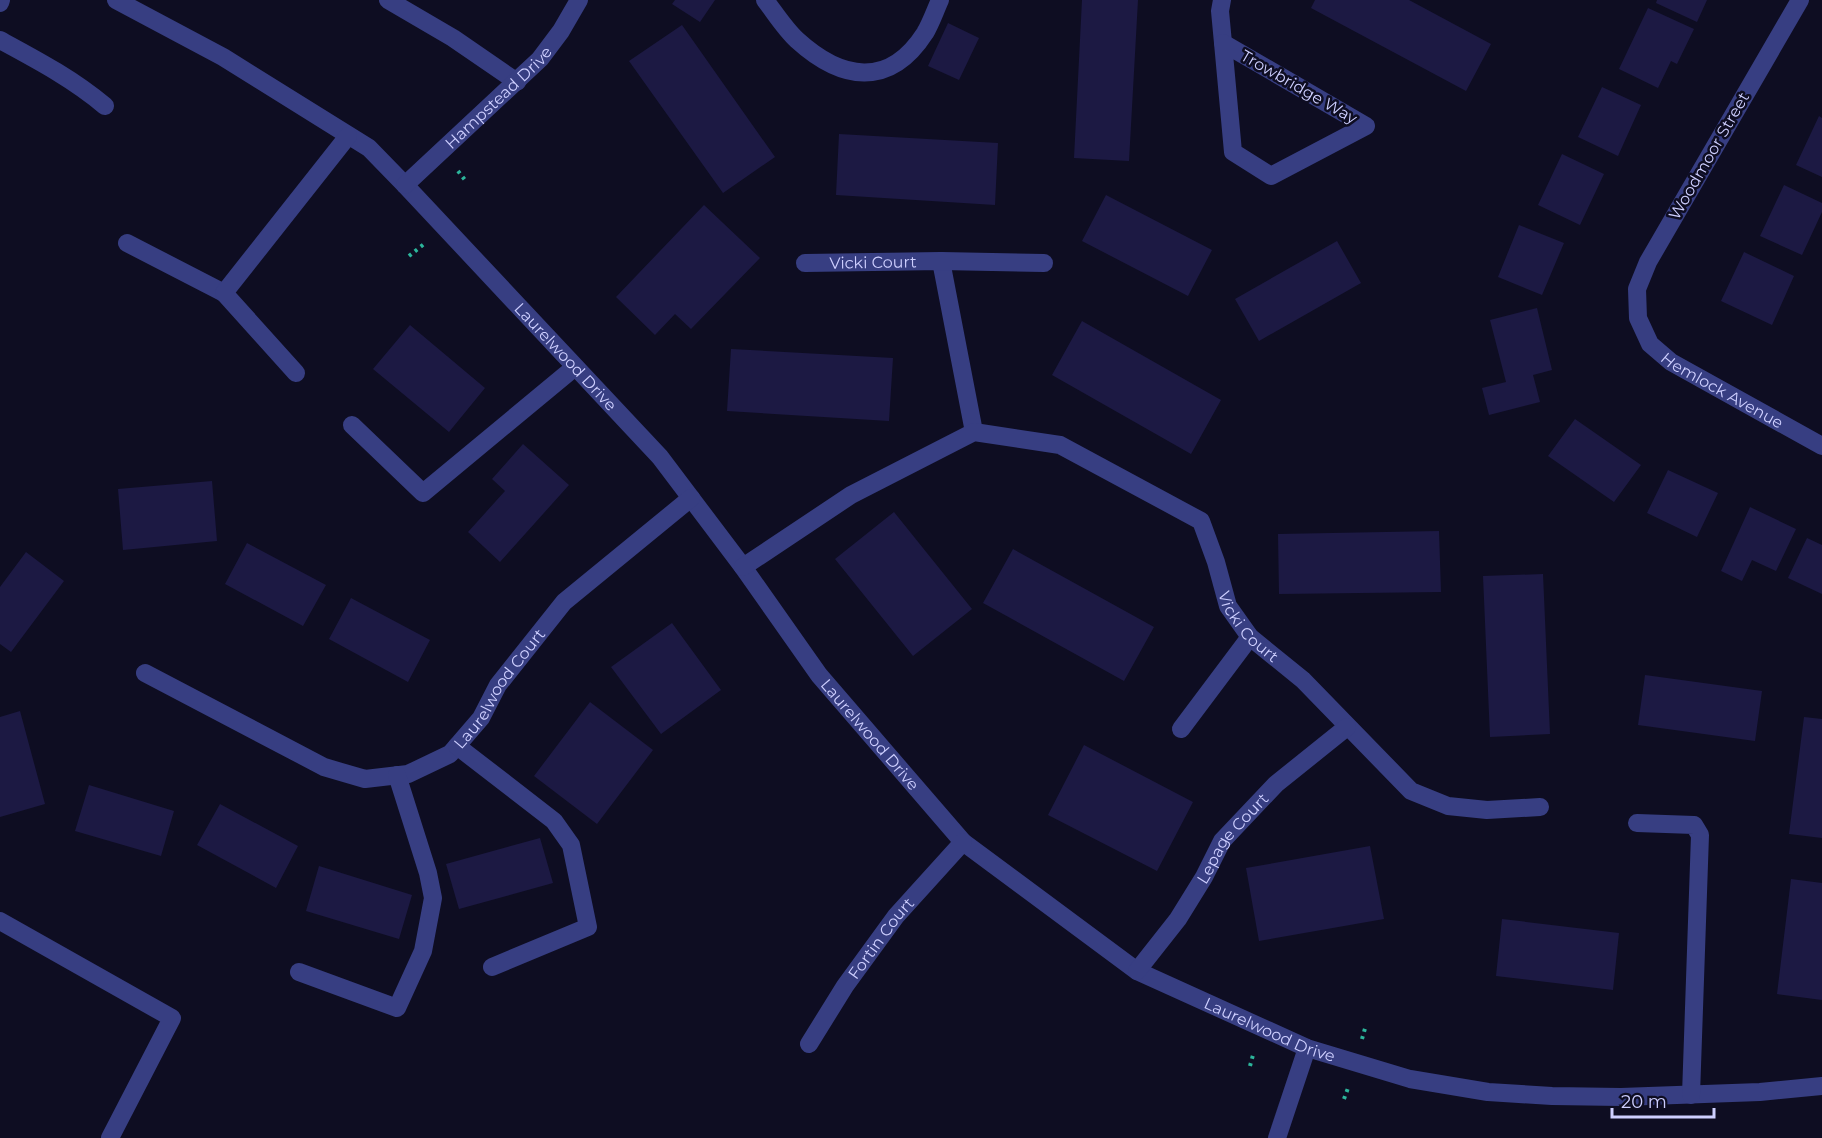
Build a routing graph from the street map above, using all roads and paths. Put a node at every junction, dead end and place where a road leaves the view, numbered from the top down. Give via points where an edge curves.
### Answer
1 (116, 0) edge
2 (388, 0) edge
3 (579, 0) edge
4 (765, 0) edge
5 (940, 0) edge
6 (1222, 0) edge
7 (1800, 0) edge
8 (0, 40) edge
9 (1223, 43) junction
10 (517, 82) junction
11 (105, 106) dead end
12 (348, 135) junction
13 (456, 169) dead end
14 (465, 180) dead end
15 (405, 185) junction
16 (127, 243) dead end
17 (424, 244) dead end
18 (409, 256) dead end
19 (941, 261) junction
20 (806, 263) dead end
21 (1044, 263) dead end
22 (224, 293) junction
23 (1638, 318) joint
24 (575, 367) junction
25 (296, 373) dead end
26 (352, 425) dead end
27 (974, 432) junction
28 (1822, 446) edge
29 (691, 498) junction
30 (743, 567) junction
31 (1250, 637) junction
32 (145, 673) dead end
33 (1347, 727) junction
34 (1180, 729) dead end
35 (457, 746) junction
36 (397, 775) junction
37 (1540, 807) dead end
38 (1637, 823) dead end
39 (963, 842) junction
40 (0, 921) edge
41 (492, 967) dead end
42 (1137, 971) junction
43 (299, 972) dead end
44 (809, 1044) dead end
45 (1306, 1048) junction
46 (1253, 1055) dead end
47 (1250, 1066) dead end
48 (1348, 1085) dead end
49 (1822, 1086) edge
50 (1691, 1095) junction
51 (1344, 1099) dead end
52 (110, 1138) edge
53 (1277, 1138) edge

1 - 12 street, Laurelwood Drive via 223,57
2 - 10 street
3 - 10 street, Hampstead Drive via 540,59
4 - 5 street via 796,39 827,62 857,73 882,72 903,60 925,33
6 - 9 street, Trowbridge Way
7 - 23 street, Woodmoor Street via 1648,262 1637,289
8 - 11 street via 59,73
9 - 9 street, Trowbridge Way via 1233,152 1271,176 1366,126
10 - 15 street, Hampstead Drive
12 - 15 street, Laurelwood Drive via 369,148
12 - 22 street
13 - 14 path
15 - 24 street, Laurelwood Drive
16 - 22 street
17 - 18 path
19 - 20 street, Vicki Court
19 - 21 street, Vicki Court
19 - 27 street, Vicki Court
22 - 25 street
23 - 28 street, Hemlock Avenue via 1650,344 1671,362
24 - 26 street via 423,493
24 - 29 street, Laurelwood Drive via 660,457
27 - 30 street via 851,495
27 - 31 street, Vicki Court via 1060,445 1201,521 1228,606
29 - 30 street, Laurelwood Drive
29 - 35 street, Laurelwood Court via 564,602 498,685 481,718
30 - 39 street, Laurelwood Drive via 819,675
31 - 33 street, Vicki Court via 1303,680
31 - 34 street
32 - 36 street, Laurelwood Court via 324,766 365,779
33 - 37 street, Vicki Court via 1420,795 1448,806 1487,810
33 - 42 street, Lepage Court via 1276,784 1222,841 1178,919
35 - 36 street, Laurelwood Court via 450,754 408,774
35 - 41 street via 554,821 571,845 588,927
36 - 43 street via 433,898 423,951 397,1008
38 - 50 street via 1694,825 1700,835
39 - 42 street, Laurelwood Drive
39 - 44 street, Fortin Court via 896,916
40 - 52 street via 172,1018
42 - 45 street, Laurelwood Drive
45 - 50 street, Laurelwood Drive via 1410,1079 1488,1092 1552,1096
45 - 53 street
46 - 47 path
48 - 51 path
49 - 50 street, Laurelwood Drive

